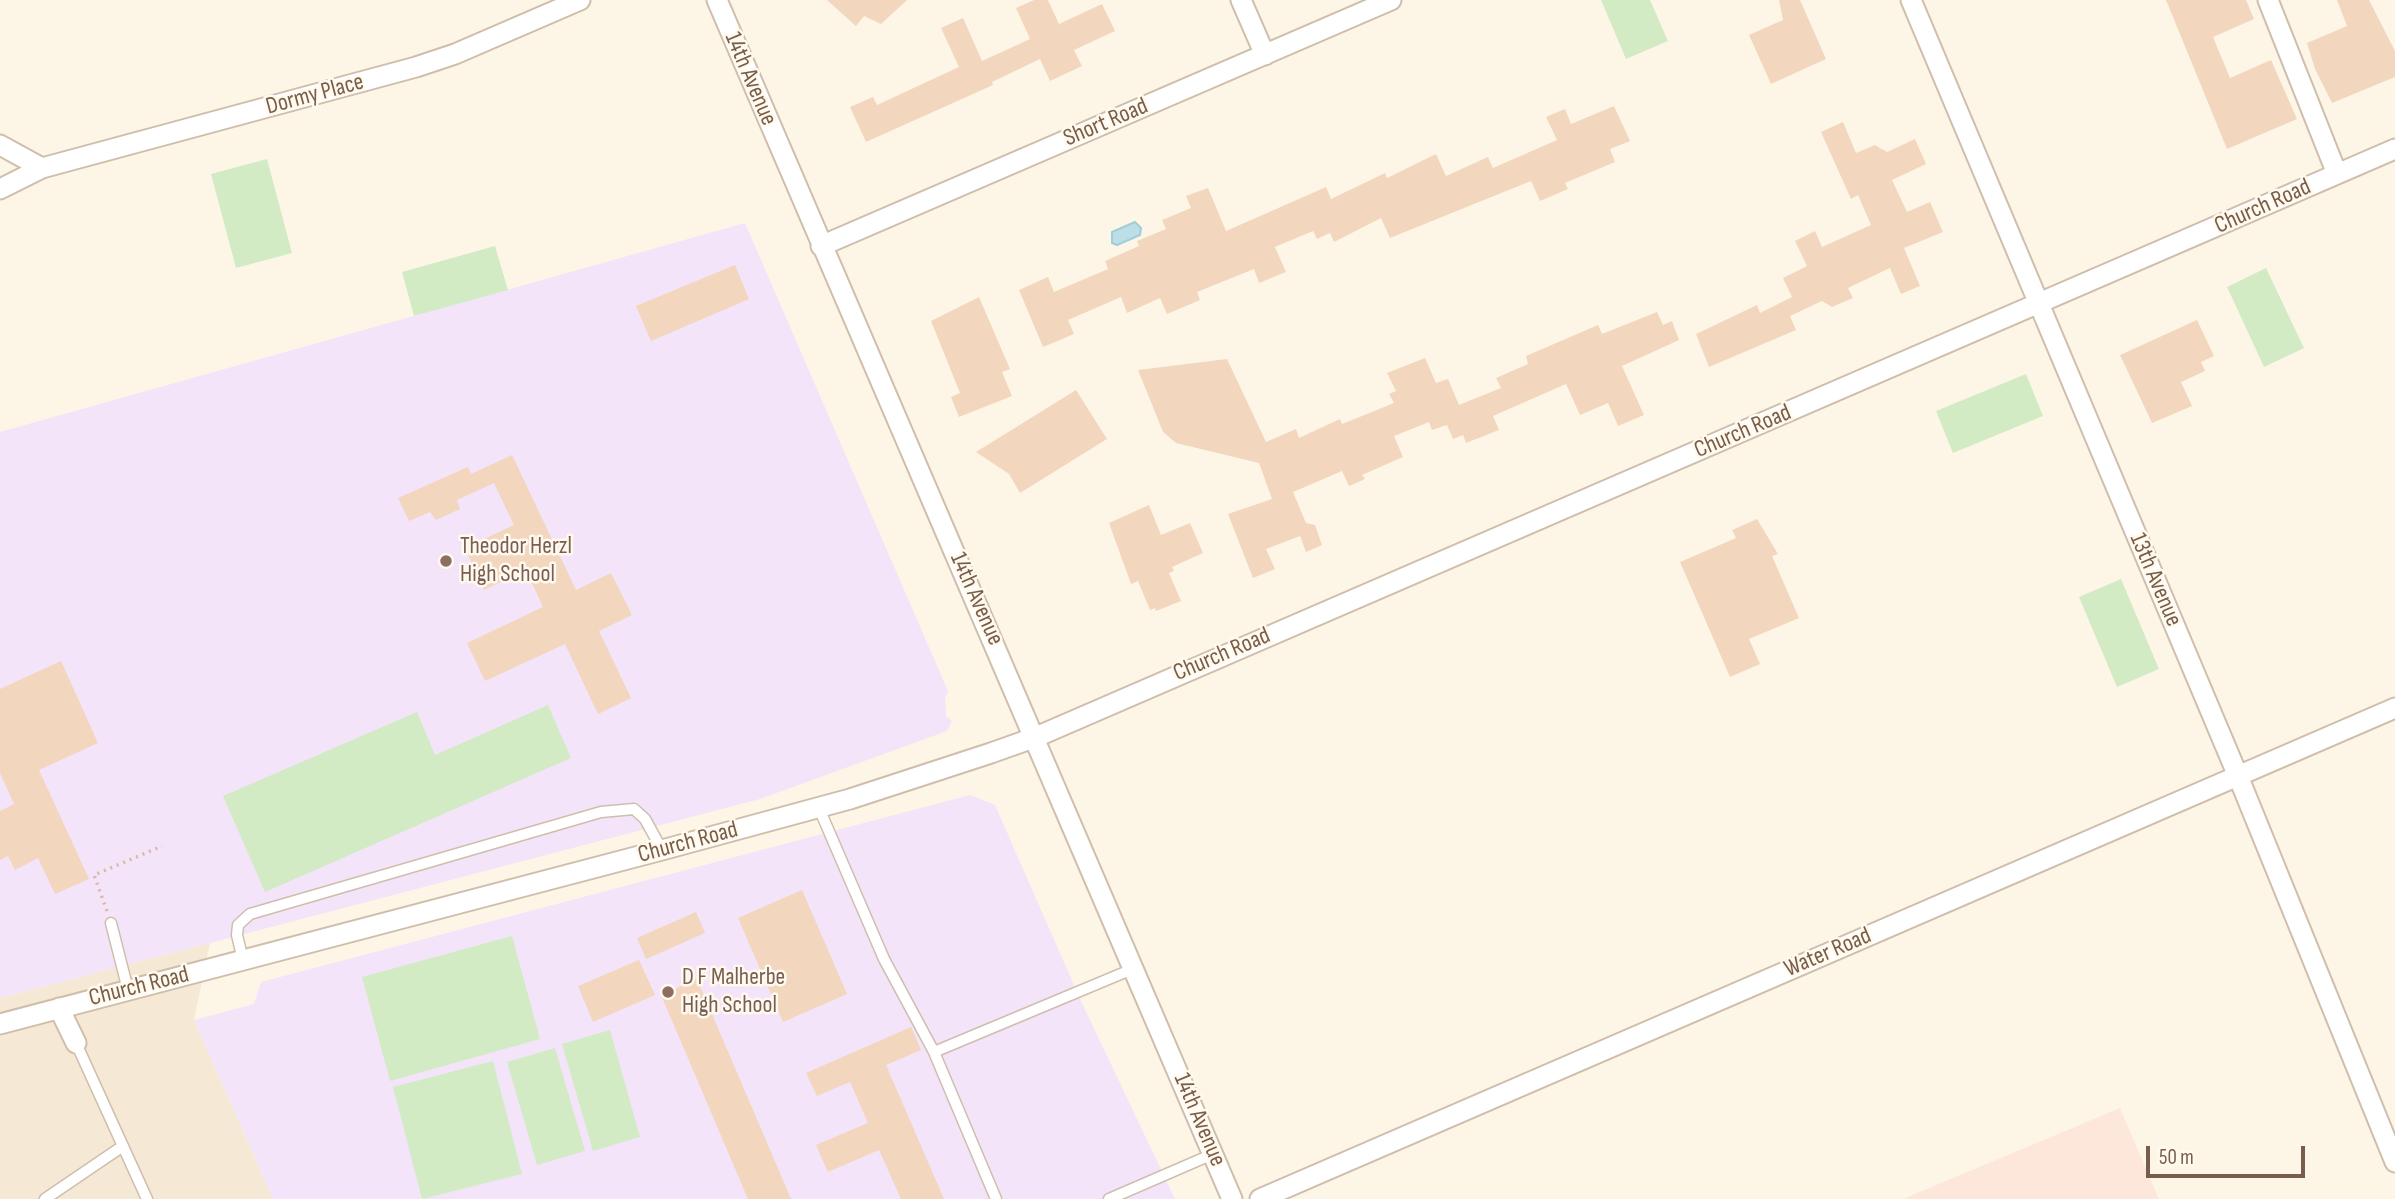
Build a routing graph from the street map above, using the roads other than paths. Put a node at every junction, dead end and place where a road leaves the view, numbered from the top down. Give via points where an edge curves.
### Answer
1 (580, 0) edge
2 (717, 0) edge
3 (1241, 0) edge
4 (1391, 0) edge
5 (1911, 0) edge
6 (2268, 0) edge
7 (1265, 55) junction
8 (0, 145) edge
9 (2395, 149) edge
10 (42, 168) junction
11 (2337, 174) junction
12 (0, 189) edge
13 (821, 246) junction
14 (2038, 305) junction
15 (2395, 708) edge
16 (1036, 737) junction
17 (2238, 776) junction
18 (818, 806) junction
19 (662, 850) junction
20 (111, 923) road end
21 (243, 960) junction
22 (1135, 968) junction
23 (128, 990) junction
24 (60, 1008) junction
25 (0, 1024) edge
26 (76, 1043) joint
27 (933, 1052) junction
28 (123, 1146) junction
29 (1213, 1154) junction
30 (2395, 1162) edge
31 (45, 1199) edge
32 (147, 1199) edge
33 (996, 1199) edge
34 (1109, 1199) edge
35 (1232, 1199) edge
36 (1260, 1199) edge

1 - 10 street, Dormy Place via 416,67
2 - 13 street, 14th Avenue
3 - 7 street
4 - 7 street, Short Road
5 - 14 street, 13th Avenue
6 - 11 street
7 - 13 street, Short Road
8 - 10 street
9 - 11 street, Church Road
10 - 12 street, Dormy Place
11 - 14 street, Church Road
13 - 16 street, 14th Avenue
14 - 16 street, Church Road
14 - 17 street, 13th Avenue
15 - 17 street, Water Road
16 - 18 street, Church Road
16 - 22 street, 14th Avenue
17 - 30 street, 13th Avenue
17 - 36 street, Water Road
18 - 19 street, Church Road
18 - 27 lane via 888,968
19 - 21 street, Church Road
19 - 21 lane via 640,814 618,808 250,914 238,925
20 - 23 lane
21 - 23 street, Church Road
22 - 27 lane
22 - 29 street, 14th Avenue
23 - 24 street, Church Road
24 - 25 street, Church Road
24 - 26 street
26 - 28 lane
27 - 33 lane
28 - 31 lane
28 - 32 lane
29 - 34 lane
29 - 35 street, 14th Avenue

